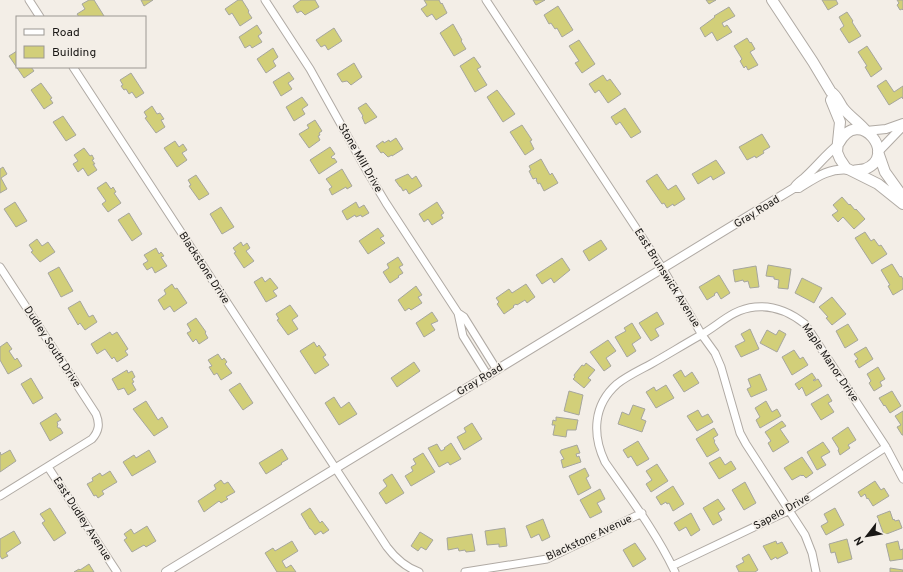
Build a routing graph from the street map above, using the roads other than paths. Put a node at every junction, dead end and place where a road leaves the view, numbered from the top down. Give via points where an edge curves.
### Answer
1 (29, 0) edge
2 (265, 0) edge
3 (486, 0) edge
4 (772, 0) edge
5 (39, 16) edge
6 (74, 68) edge
7 (830, 92) junction
8 (903, 122) edge
9 (903, 126) edge
10 (866, 131) junction
11 (838, 145) junction
12 (878, 152) junction
13 (853, 171) junction
14 (794, 188) junction
15 (903, 197) edge
16 (903, 204) edge
17 (0, 267) edge
18 (663, 269) junction
19 (458, 313) junction
20 (702, 335) junction
21 (497, 370) junction
22 (488, 376) junction
23 (886, 447) junction
24 (48, 467) junction
25 (335, 468) junction
26 (903, 479) edge
27 (0, 496) edge
28 (790, 510) junction
29 (642, 513) junction
30 (673, 569) edge
31 (491, 570) edge
32 (117, 572) edge
33 (166, 572) edge
34 (419, 572) edge
35 (465, 572) edge
36 (816, 572) edge

1 - 5 street
2 - 19 street, Stone Mill Drive via 310,69 382,197
3 - 18 street, East Brunswick Avenue
4 - 7 main road
6 - 25 street, Blackstone Drive
7 - 10 main road via 849,116
7 - 11 main road via 840,122
8 - 10 street via 886,129
9 - 12 street
10 - 11 main road via 852,130 842,137
10 - 12 main road via 876,140
11 - 13 main road via 840,159 846,168
11 - 14 street, Gray Road
12 - 13 main road via 871,166
12 - 15 main road via 884,172
13 - 14 street, Gray Road via 828,172 799,188
13 - 16 main road via 878,184
14 - 18 street, Gray Road
17 - 24 street, Dudley South Drive via 96,414 98,421 98,429 92,439
18 - 20 street, East Brunswick Avenue
18 - 21 street, Gray Road
19 - 21 street, Stone Mill Drive via 464,317
19 - 22 street, Stone Mill Drive via 463,336
20 - 23 street, Maple Manor Drive via 730,315 749,308 774,307 792,314 810,331
20 - 28 street, East Brunswick Avenue via 721,367 740,433
20 - 29 street, Maple Manor Drive via 618,384 607,396 598,414 596,426 601,455
21 - 22 street, Gray Road
22 - 25 street, Gray Road
23 - 26 street, Maple Manor Drive
23 - 28 street, Sapelo Drive
24 - 27 street
24 - 32 street, East Dudley Avenue
25 - 33 street, Gray Road
25 - 34 street via 394,557 403,565
28 - 30 street, Sapelo Drive
28 - 36 street, East Brunswick Avenue via 805,535
29 - 30 street, Maple Manor Drive
29 - 31 street, Blackstone Avenue via 547,559
31 - 35 street, Blackstone Avenue

